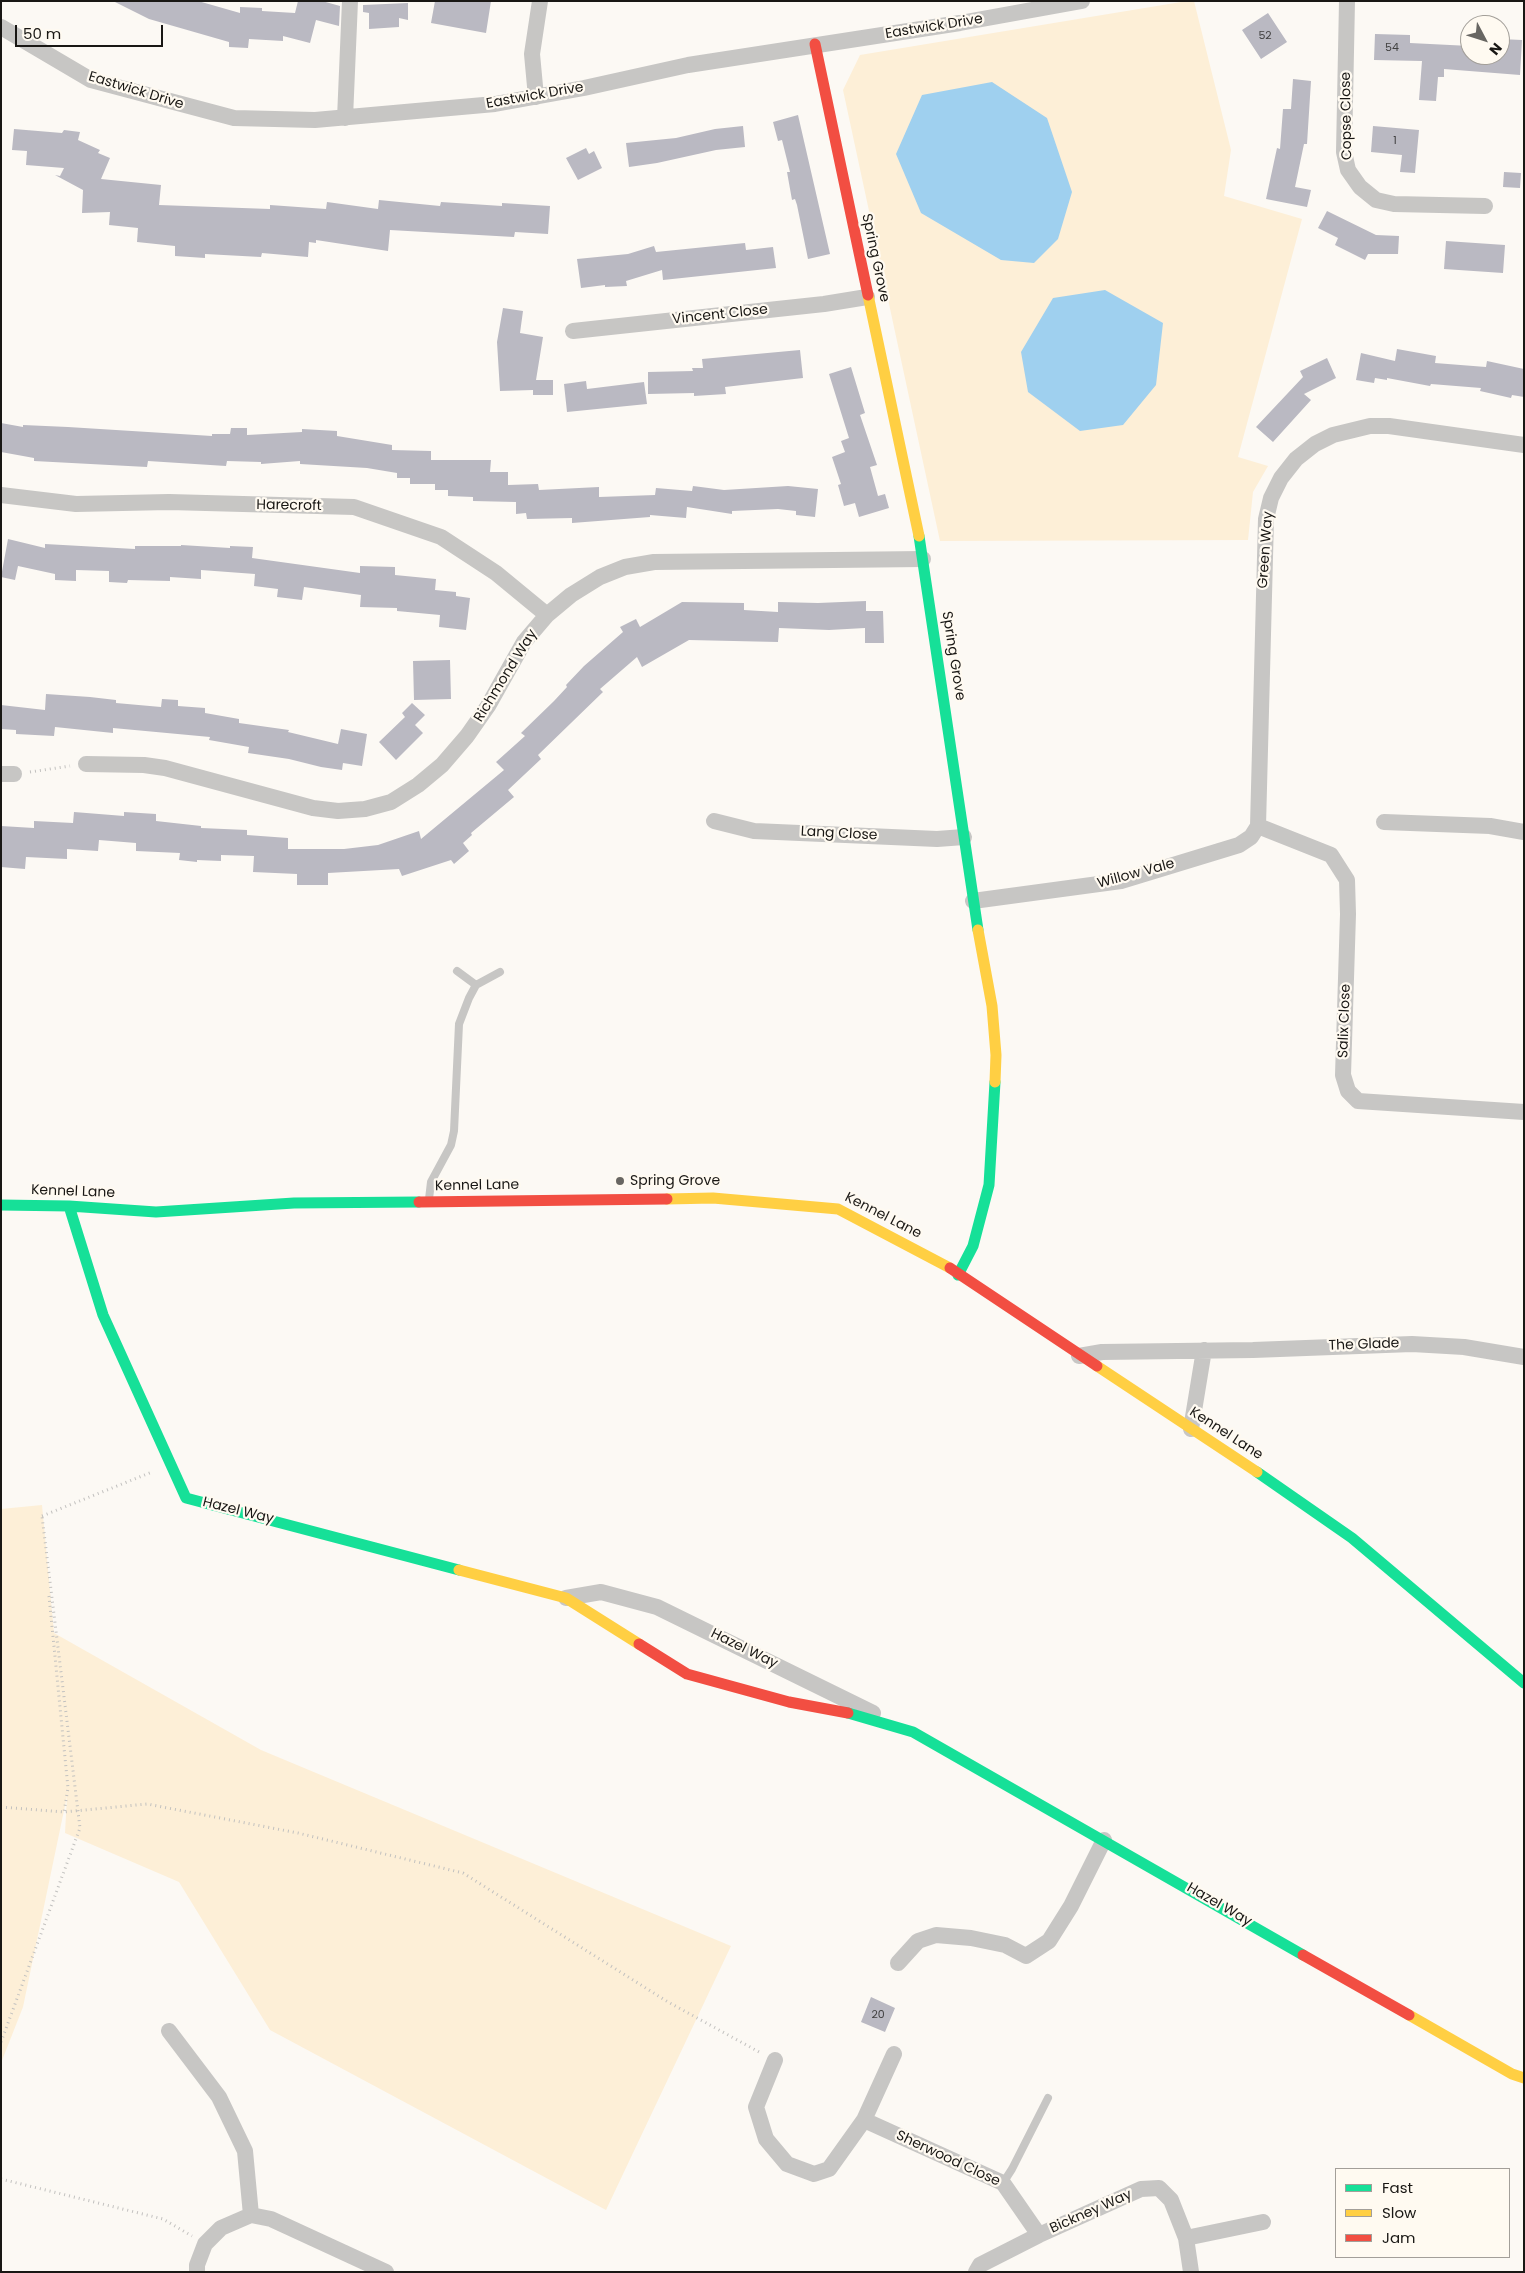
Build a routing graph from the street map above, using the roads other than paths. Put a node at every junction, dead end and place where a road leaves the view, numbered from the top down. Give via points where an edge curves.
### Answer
1 (350, 1) edge
2 (540, 1) edge
3 (1082, 1) edge
4 (1347, 1) edge
5 (1, 27) edge
6 (815, 44) junction
7 (536, 97) junction
8 (345, 118) junction
9 (1485, 206) dead end
10 (867, 297) junction
11 (573, 331) dead end
12 (1524, 445) edge
13 (1, 494) edge
14 (923, 560) junction
15 (547, 615) junction
16 (86, 764) road end
17 (714, 821) dead end
18 (1384, 822) dead end
19 (1258, 826) junction
20 (1524, 832) edge
21 (964, 837) junction
22 (973, 901) junction
23 (457, 971) dead end
24 (500, 972) dead end
25 (476, 985) junction
26 (1524, 1112) edge
27 (429, 1201) junction
28 (1, 1205) edge
29 (69, 1206) junction
30 (958, 1275) junction
31 (1204, 1350) junction
32 (1079, 1356) junction
33 (1524, 1357) edge
34 (1191, 1429) junction
35 (566, 1598) junction
36 (1524, 1683) edge
37 (913, 1732) junction
38 (1104, 1840) junction
39 (898, 1963) dead end
40 (169, 2030) dead end
41 (894, 2054) dead end
42 (774, 2060) road end
43 (1524, 2078) edge
44 (1048, 2098) dead end
45 (864, 2120) junction
46 (1003, 2183) junction
47 (251, 2215) junction
48 (1263, 2222) dead end
49 (1040, 2235) junction
50 (1186, 2238) junction
51 (197, 2272) edge
52 (386, 2272) edge
53 (976, 2272) edge
54 (1191, 2272) edge

1 - 8 street
2 - 7 street via 532,54
3 - 6 street, Eastwick Drive via 950,25
4 - 9 street, Copse Close via 1344,152 1348,170 1360,187 1376,200 1394,204
5 - 8 street, Eastwick Drive via 92,80 234,118
6 - 7 street, Eastwick Drive via 688,65
6 - 10 street, Spring Grove
7 - 8 street, Eastwick Drive
10 - 11 street, Vincent Close
10 - 14 street, Spring Grove
12 - 19 street, Green Way via 1370,426 1333,435 1315,444 1296,459 1281,478 1266,518
13 - 15 street, Harecroft via 76,504 169,502 354,507 441,537 496,573
14 - 15 street, Richmond Way via 654,562 625,567 600,577
14 - 21 street, Spring Grove
15 - 16 street, Richmond Way via 524,642 467,736 442,765 391,802 365,809 314,808 165,768
17 - 21 street, Lang Close via 754,831 937,839
18 - 20 street via 1490,826
19 - 22 street, Willow Vale via 1251,837 1239,844 1121,881
19 - 26 street, Salix Close via 1332,855 1347,880 1343,1075 1348,1091 1358,1101
21 - 22 street, Spring Grove
22 - 30 street, Spring Grove via 992,1006 996,1055 994,1140 988,1185 973,1246
23 - 25 lane
24 - 25 lane
25 - 27 lane via 459,1024 454,1131 451,1144 431,1182
27 - 29 street, Kennel Lane via 294,1203 156,1212
27 - 30 street, Kennel Lane via 713,1198 838,1208 940,1262
28 - 29 street, Kennel Lane
29 - 35 street, Hazel Way via 103,1315 186,1498
30 - 32 street, Kennel Lane
31 - 32 street, The Glade via 1102,1352
31 - 33 street, The Glade via 1412,1344 1464,1347
31 - 34 street
32 - 34 street, Kennel Lane
34 - 36 street, Kennel Lane via 1352,1538
35 - 37 street, Hazel Way via 687,1674 789,1702 861,1716
35 - 37 street, Hazel Way via 601,1592 657,1608
37 - 38 street, Hazel Way
38 - 39 street via 1071,1906 1049,1941 1026,1956 1005,1945 936,1935 918,1942
38 - 43 street, Hazel Way
40 - 47 street via 219,2096 245,2151
41 - 45 street
42 - 45 street via 756,2107 766,2139 787,2164 814,2174 829,2169
44 - 46 lane
45 - 46 street, Sherwood Close
46 - 49 street, Sherwood Close
47 - 51 street via 221,2228 205,2244
47 - 52 street via 271,2219
48 - 50 street
49 - 50 street, Bickney Way via 1141,2189 1159,2188 1171,2200
49 - 53 street, Bickney Way via 980,2265
50 - 54 street, Bickney Way

